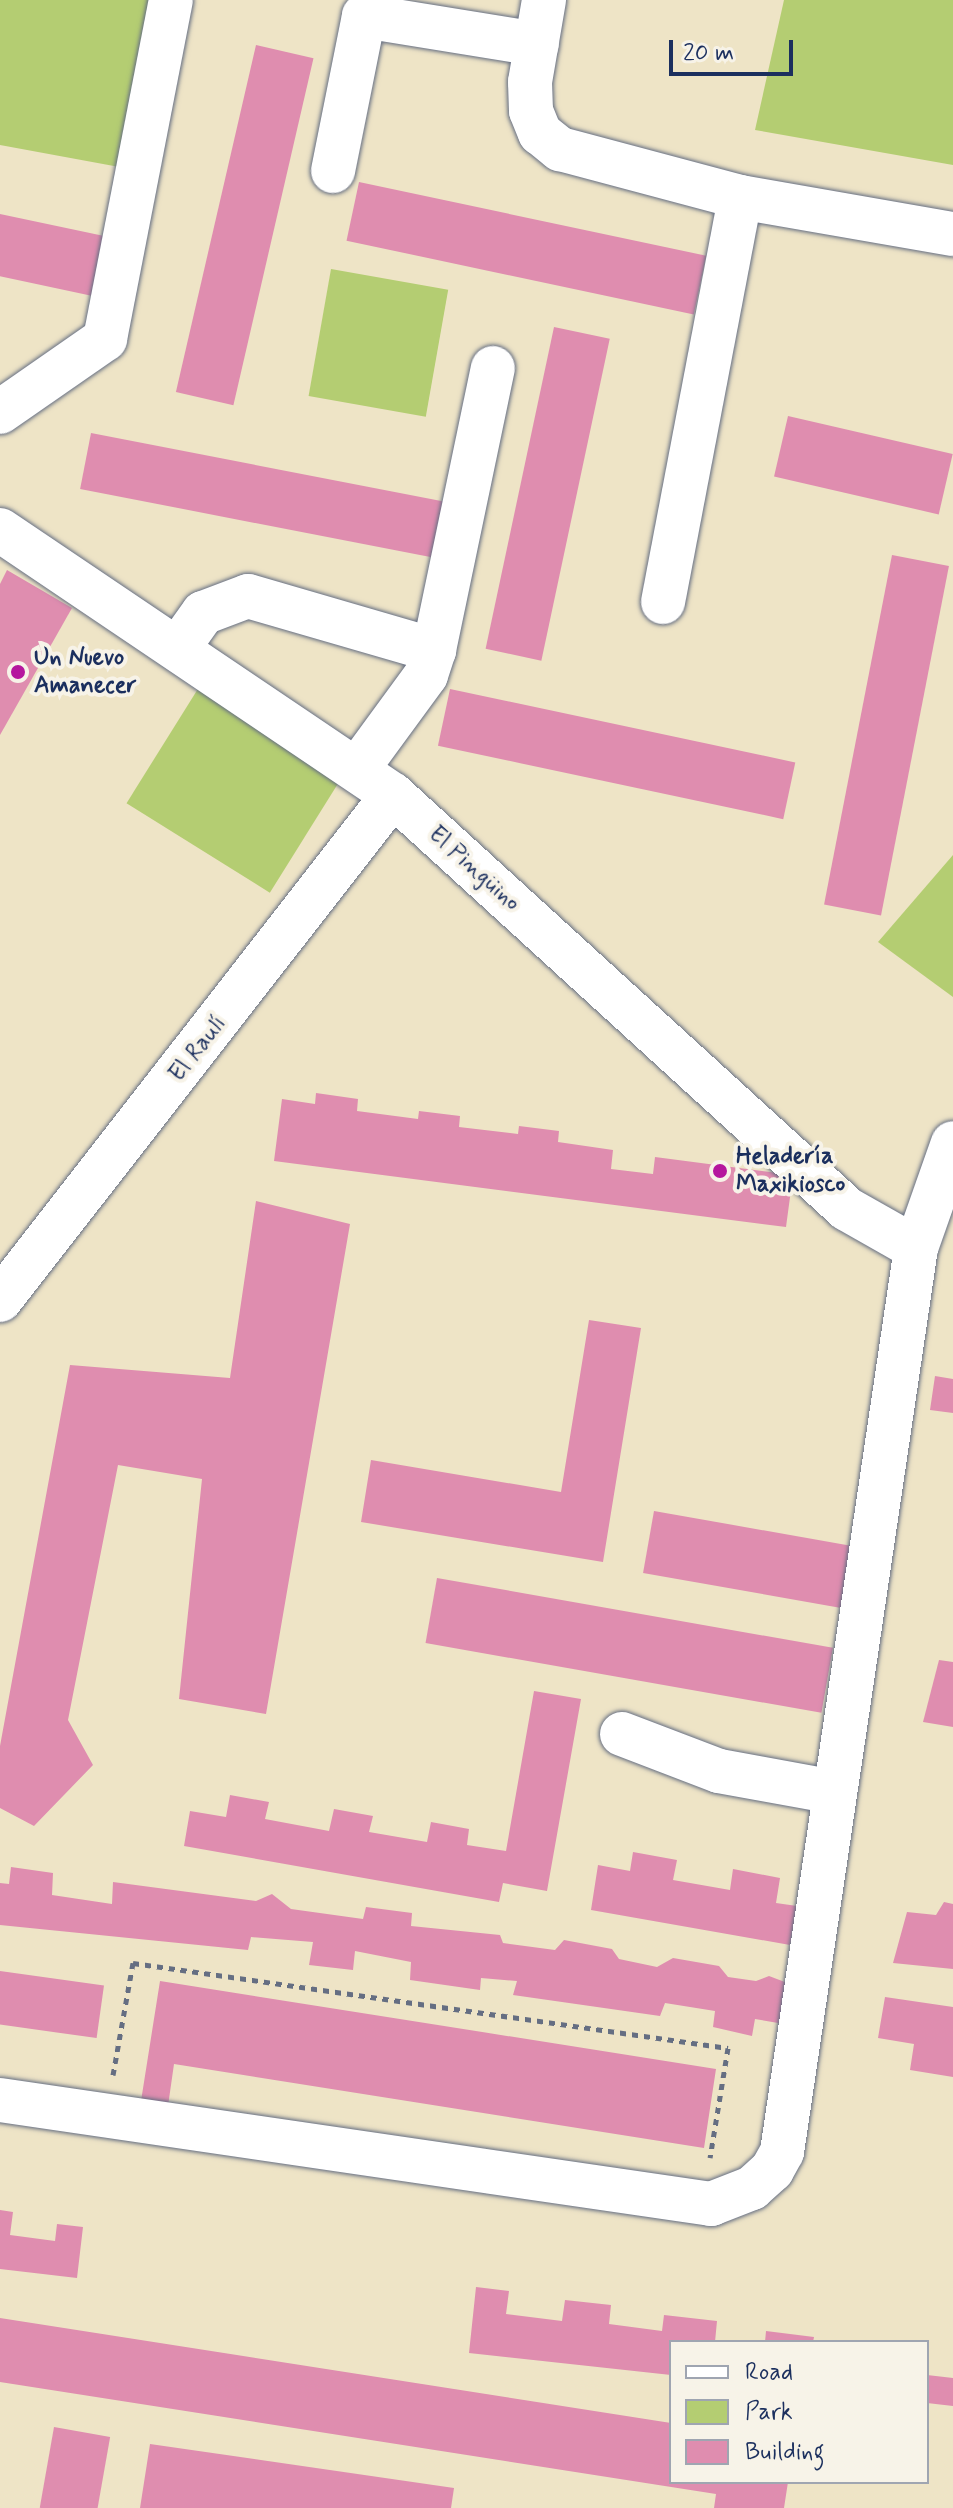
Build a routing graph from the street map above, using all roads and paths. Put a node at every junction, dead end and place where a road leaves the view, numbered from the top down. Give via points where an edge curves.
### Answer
1 (171, 0) edge
2 (544, 0) edge
3 (537, 44) junction
4 (333, 171) dead end
5 (740, 197) junction
6 (953, 234) edge
7 (493, 368) dead end
8 (0, 412) edge
9 (0, 530) edge
10 (663, 602) dead end
11 (178, 648) junction
12 (434, 650) junction
13 (358, 768) junction
14 (393, 795) junction
15 (953, 1143) edge
16 (916, 1248) junction
17 (0, 1300) edge
18 (622, 1734) dead end
19 (835, 1792) junction
20 (0, 2100) edge
21 (105, 2115) junction
22 (703, 2202) junction

1 - 8 street via 105,339
2 - 3 street
3 - 4 street via 364,16
3 - 5 street via 531,111 540,133 560,149
5 - 6 street
5 - 10 street
7 - 12 street
9 - 11 street, El Pingüino
11 - 12 street via 203,613 248,596
11 - 13 street, El Pingüino
12 - 13 street via 426,675
13 - 14 street, El Pingüino
14 - 16 street, El Pingüino via 847,1209
14 - 17 street, El Raulí
15 - 16 street
16 - 19 street
18 - 19 street via 719,1771
19 - 22 street via 782,2152 752,2188 728,2201
20 - 21 street
21 - 22 street
21 - 22 path via 133,1963 697,2043 728,2048

